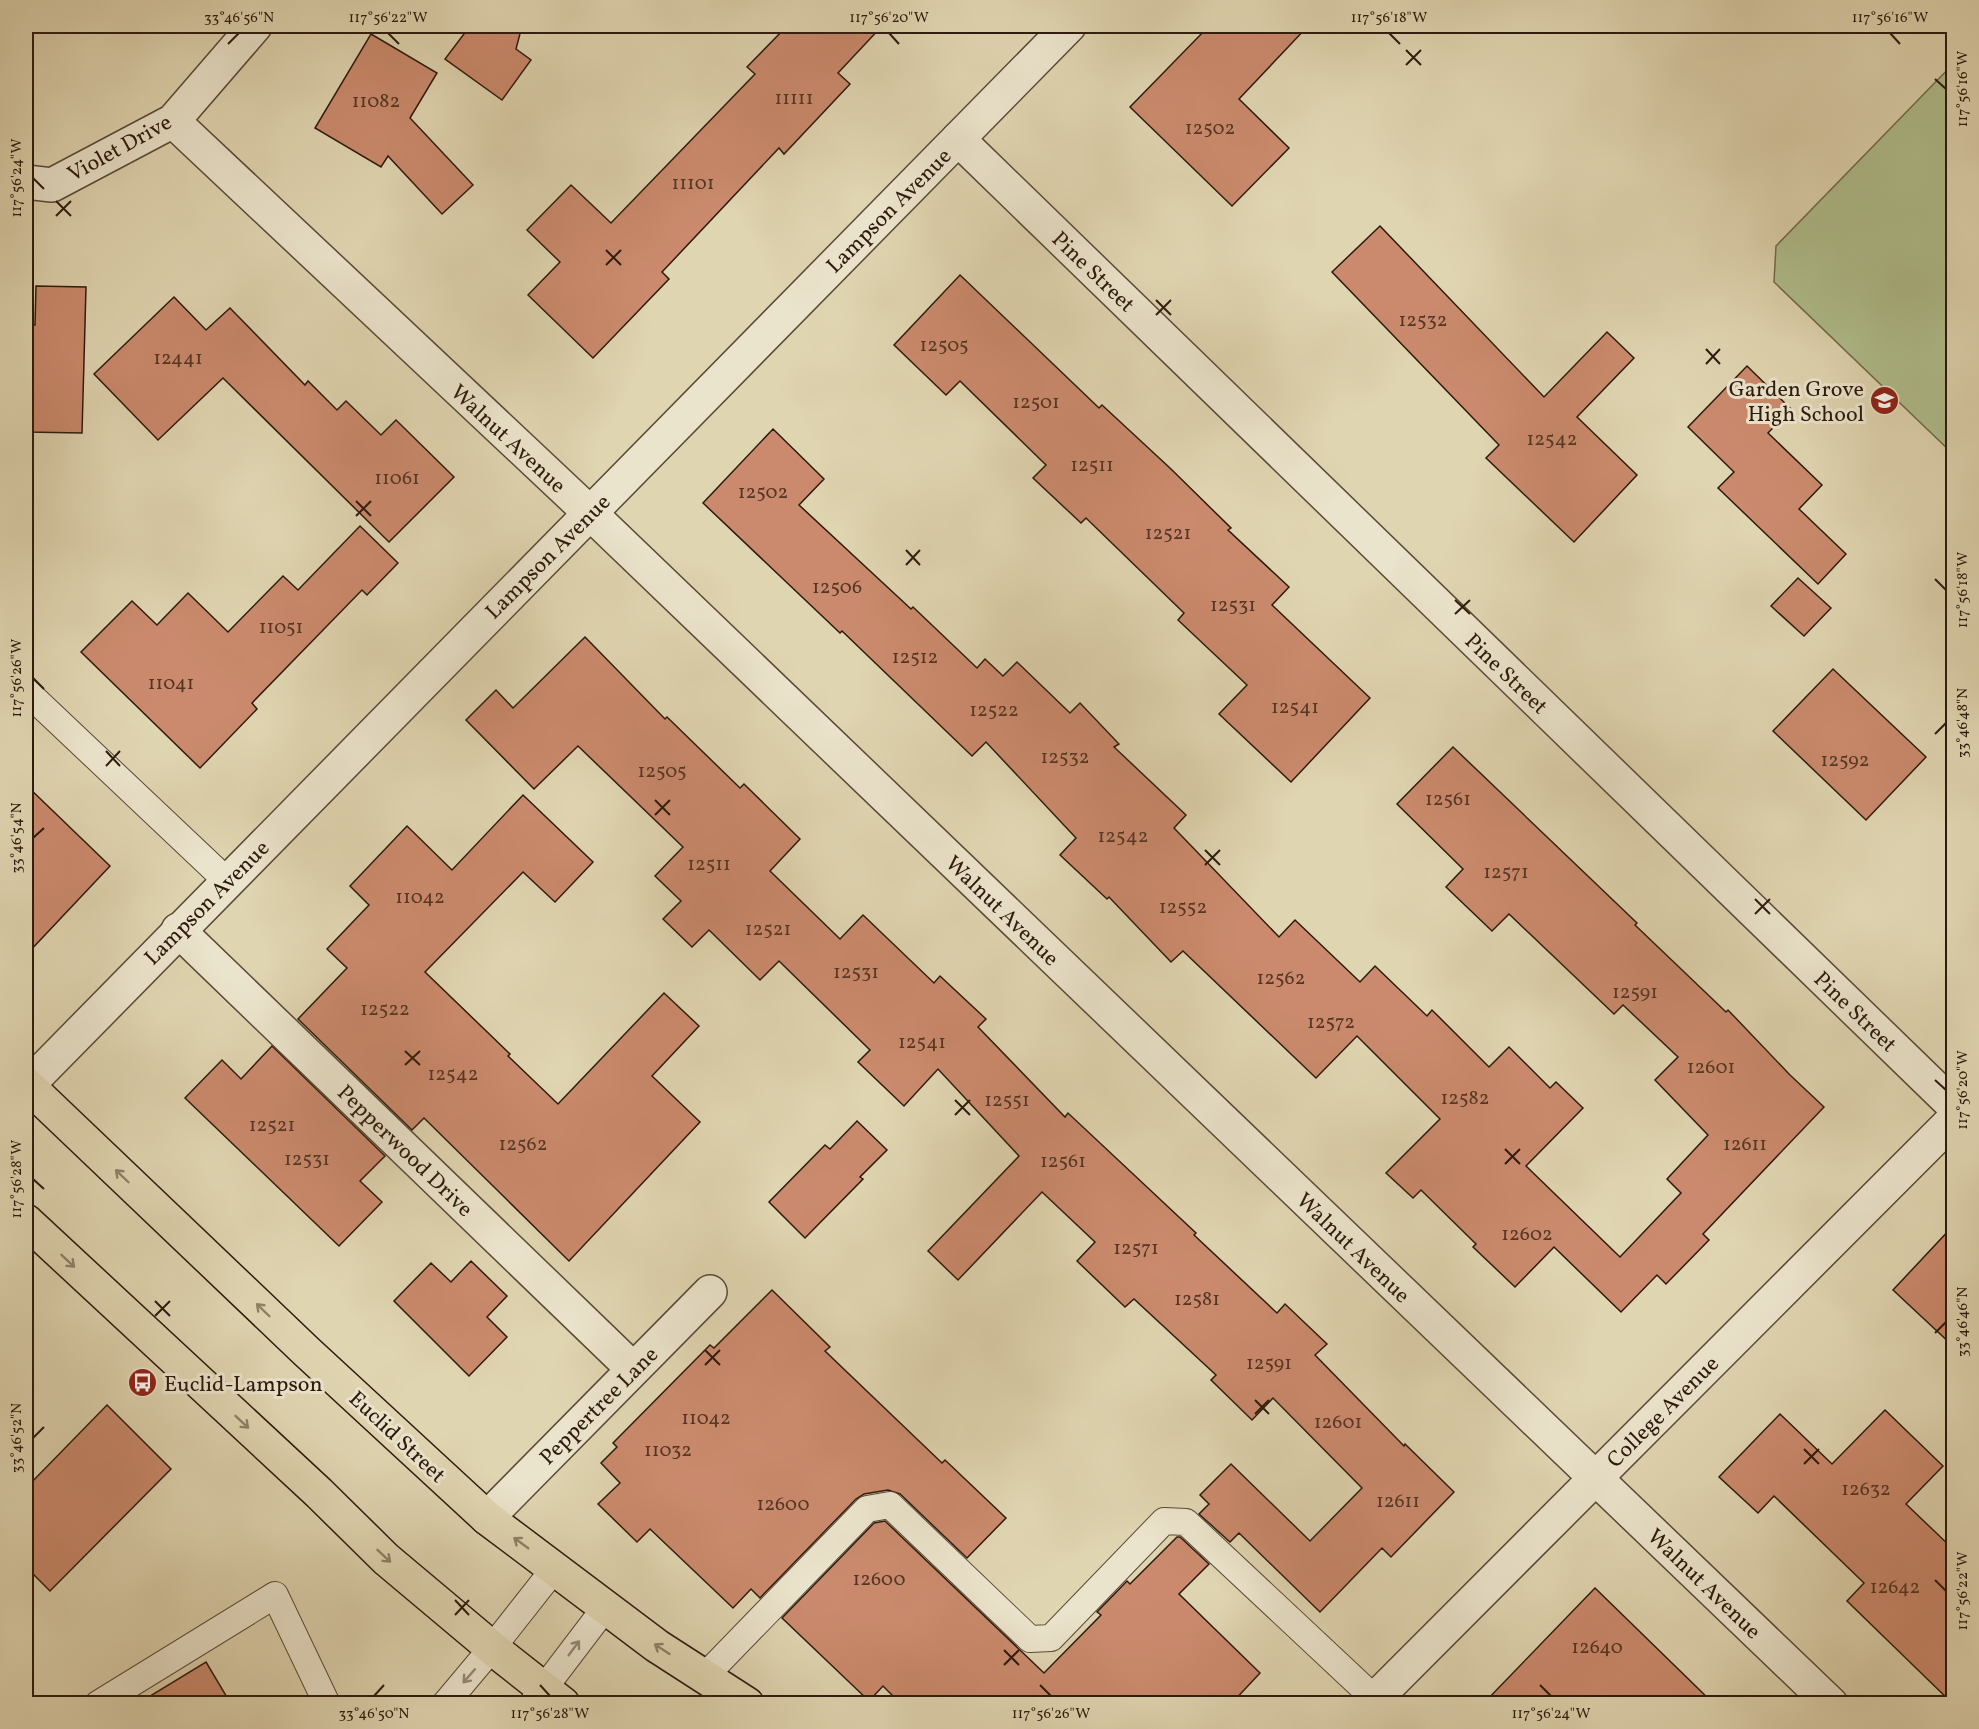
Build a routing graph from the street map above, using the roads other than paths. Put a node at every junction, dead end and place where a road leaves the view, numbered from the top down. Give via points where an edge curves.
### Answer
1 (255, 26) edge
2 (1070, 26) edge
3 (173, 121) junction
4 (958, 139) junction
5 (39, 183) edge
6 (590, 513) junction
7 (26, 691) edge
8 (227, 881) junction
9 (178, 930) junction
10 (26, 1085) edge
11 (1953, 1106) edge
12 (1953, 1119) edge
13 (26, 1221) edge
14 (710, 1292) dead end
15 (633, 1369) junction
16 (1594, 1478) junction
17 (487, 1518) junction
18 (555, 1568) junction
19 (605, 1608) junction
20 (492, 1648) junction
21 (705, 1676) junction
22 (546, 1699) edge
23 (1373, 1701) edge
24 (98, 1704) edge
25 (327, 1704) edge
26 (445, 1704) edge
27 (747, 1704) edge
28 (1831, 1704) edge

1 - 3 street, Violet Drive
2 - 4 street, Lampson Avenue
3 - 5 street, Violet Drive
3 - 6 street, Walnut Avenue
4 - 6 street, Lampson Avenue
4 - 11 street, Pine Street
6 - 8 street, Lampson Avenue
6 - 16 street, Walnut Avenue
7 - 8 lane
8 - 9 street, Lampson Avenue
9 - 10 street, Lampson Avenue
9 - 15 street, Pepperwood Drive
17 -> 10 main road, Euclid Street
12 - 16 street, College Avenue
13 -> 20 main road via 386,1559
14 - 15 street, Peppertree Lane
15 - 17 street, Peppertree Lane
16 - 23 street, College Avenue
16 - 28 street, Walnut Avenue
18 -> 17 main road, Euclid Street
18 - 19 main road, Euclid Street
18 - 20 lane
21 -> 19 main road, Euclid Street
22 -> 19 lane
20 - 22 main road
20 -> 26 lane
21 - 23 lane via 867,1509 890,1505 1030,1639 1051,1638 1164,1521 1186,1522
21 - 27 main road, Euclid Street
24 - 25 lane via 275,1595

